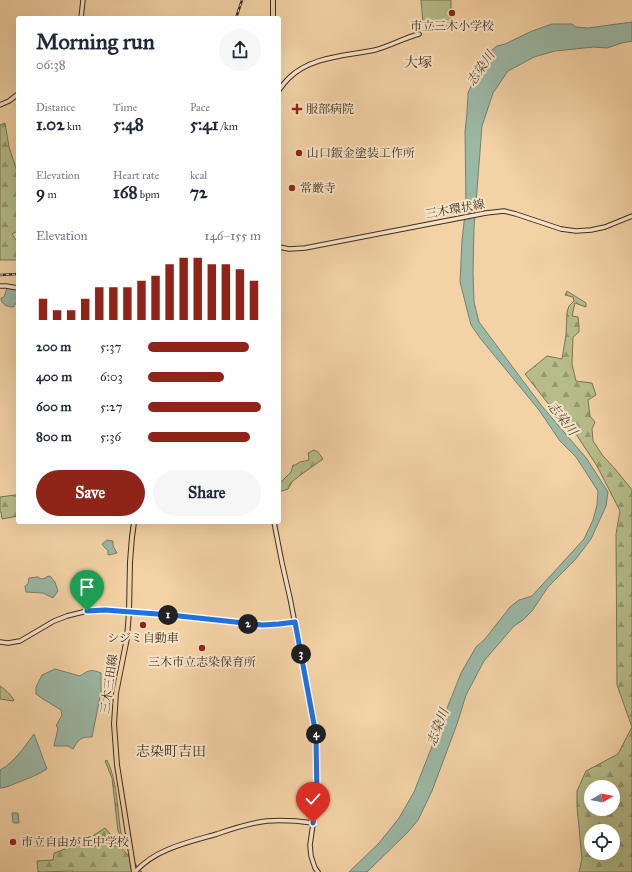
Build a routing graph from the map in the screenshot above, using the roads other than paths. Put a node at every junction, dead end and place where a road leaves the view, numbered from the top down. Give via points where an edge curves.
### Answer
1 (83, 0) edge
2 (274, 0) edge
3 (81, 16) edge
4 (273, 16) edge
5 (419, 34) dead end
6 (281, 88) edge
7 (16, 96) edge
8 (0, 105) edge
9 (632, 216) edge
10 (281, 247) edge
11 (0, 286) edge
12 (16, 288) edge
13 (134, 524) edge
14 (274, 524) edge
15 (129, 612) junction
16 (295, 622) junction
17 (0, 642) edge
18 (313, 823) junction
19 (135, 872) edge
20 (318, 872) edge

1 - 3 street
2 - 4 main road
5 - 6 street via 376,50 315,63 300,70
7 - 8 street
9 - 10 street, 三木環状線 via 606,227 576,231 561,229 504,211 305,248
11 - 12 street
13 - 15 main road, 三木三田線
14 - 16 street
15 - 16 street via 262,625
15 - 17 street via 87,611 54,621 20,641
15 - 19 main road, 三木三田線 via 127,638 116,693 114,724 117,764
16 - 18 street via 316,735 317,796
18 - 19 street via 268,821 245,824 168,850 151,858
18 - 20 street via 311,856

